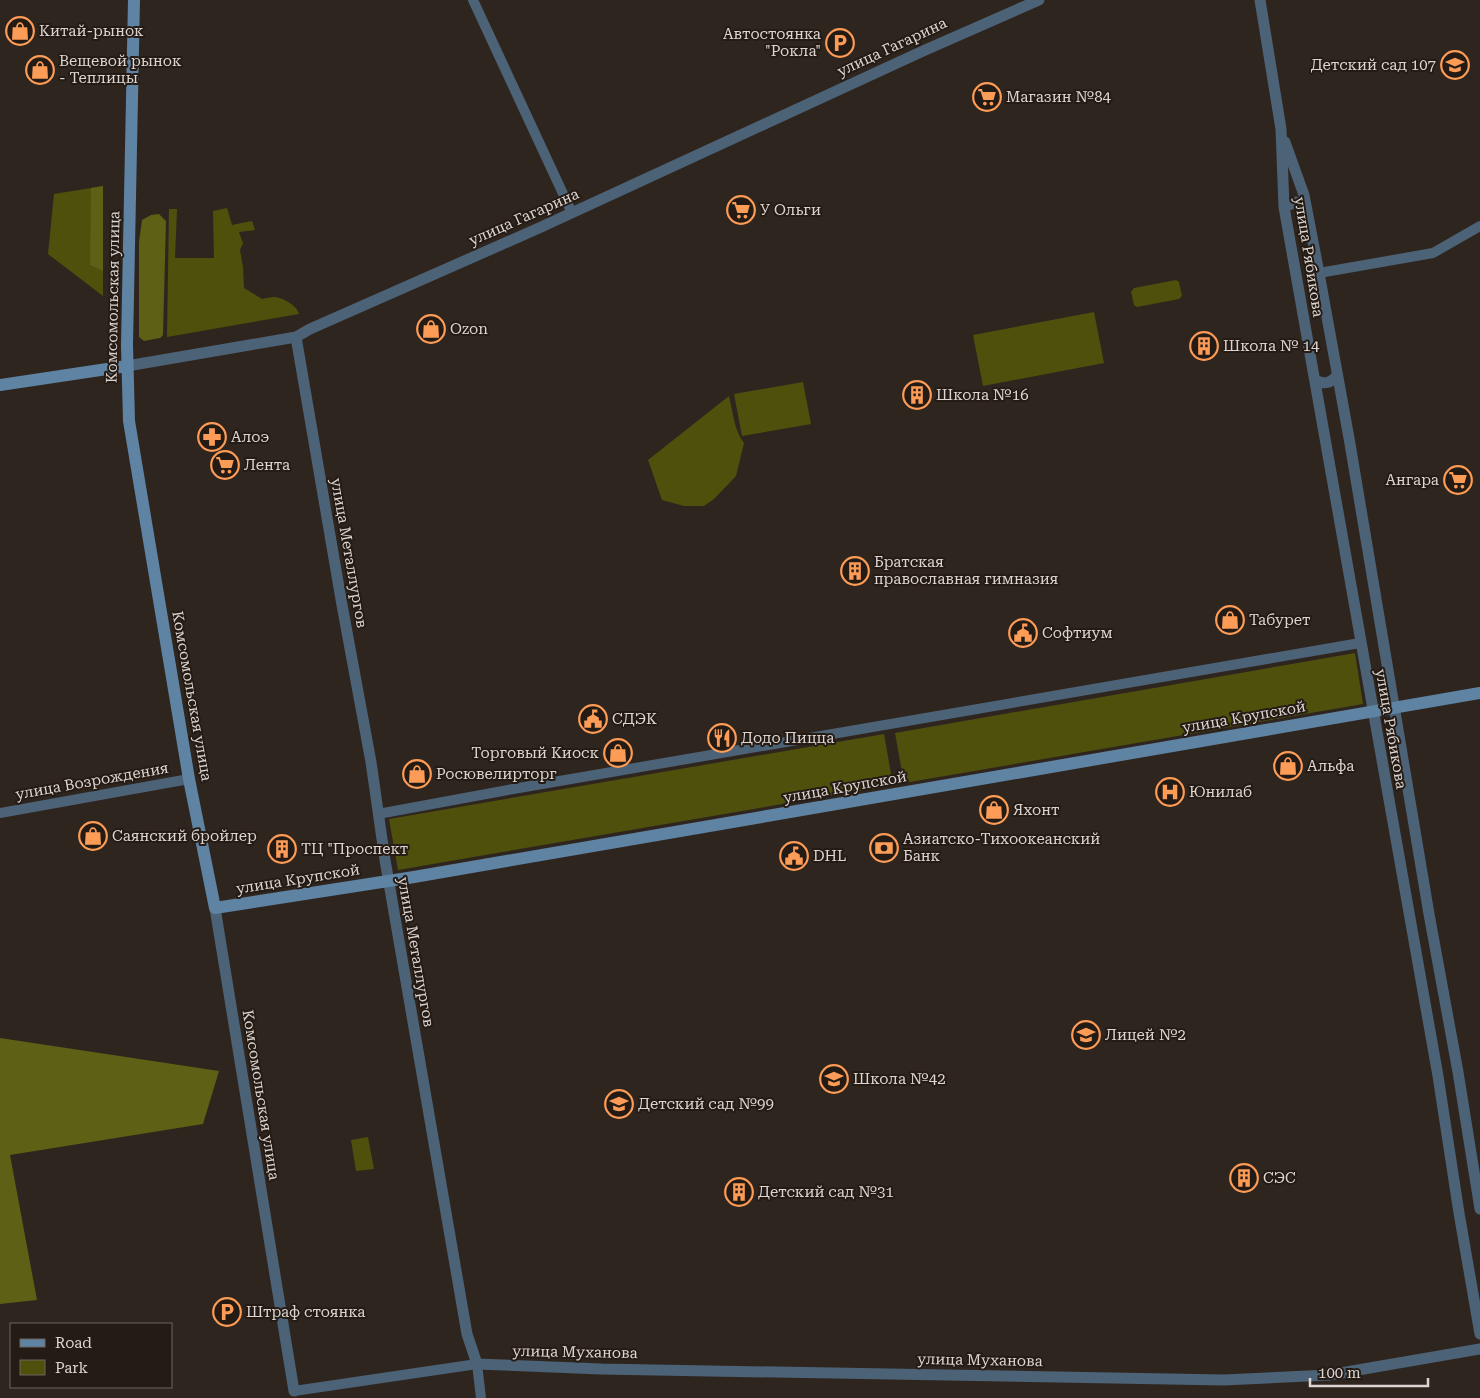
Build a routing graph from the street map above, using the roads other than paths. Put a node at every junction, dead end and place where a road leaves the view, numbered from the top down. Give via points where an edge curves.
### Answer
1 (134, 0) edge
2 (473, 0) edge
3 (1039, 0) edge
4 (1260, 0) edge
5 (1280, 129) junction
6 (1306, 206) junction
7 (1284, 207) junction
8 (572, 213) junction
9 (1480, 226) edge
10 (1319, 273) junction
11 (296, 337) junction
12 (127, 366) junction
13 (1337, 376) junction
14 (1315, 380) junction
15 (0, 385) edge
16 (1360, 643) junction
17 (1480, 693) edge
18 (1394, 708) junction
19 (1374, 711) junction
20 (189, 779) junction
21 (0, 813) edge
22 (378, 814) junction
23 (388, 881) junction
24 (215, 908) junction
25 (1480, 1209) edge
26 (1480, 1334) edge
27 (1480, 1349) edge
28 (477, 1364) junction
29 (294, 1391) joint
30 (481, 1398) edge

1 - 12 main road, Комсомольская улица
2 - 8 street
3 - 8 street, улица Гагарина
4 - 5 street, улица Рябикова
5 - 6 street, улица Рябикова
5 - 7 street, улица Рябикова
6 - 7 street via 1296,202
6 - 10 street, улица Рябикова
7 - 14 street, улица Рябикова
8 - 11 street, улица Гагарина
9 - 10 street via 1432,253
10 - 13 street, улица Рябикова
11 - 12 street, улица Гагарина
11 - 22 street, улица Металлургов
12 - 15 main road, улица Гагарина
12 - 20 main road, Комсомольская улица via 129,421
13 - 14 street via 1330,382
13 - 18 street, улица Рябикова
14 - 16 street, улица Рябикова
16 - 19 street, улица Рябикова
16 - 22 street
17 - 18 main road, улица Крупской
18 - 19 main road, улица Крупской
18 - 25 street, улица Рябикова
19 - 23 main road, улица Крупской
19 - 26 street, улица Рябикова
20 - 21 street, улица Возрождения
20 - 24 main road, Комсомольская улица
22 - 23 street, улица Металлургов
23 - 24 main road, улица Крупской
23 - 28 street, улица Металлургов via 467,1334
24 - 29 street, Комсомольская улица
27 - 28 street, улица Муханова via 1329,1376 1224,1380
28 - 29 street
28 - 30 street

